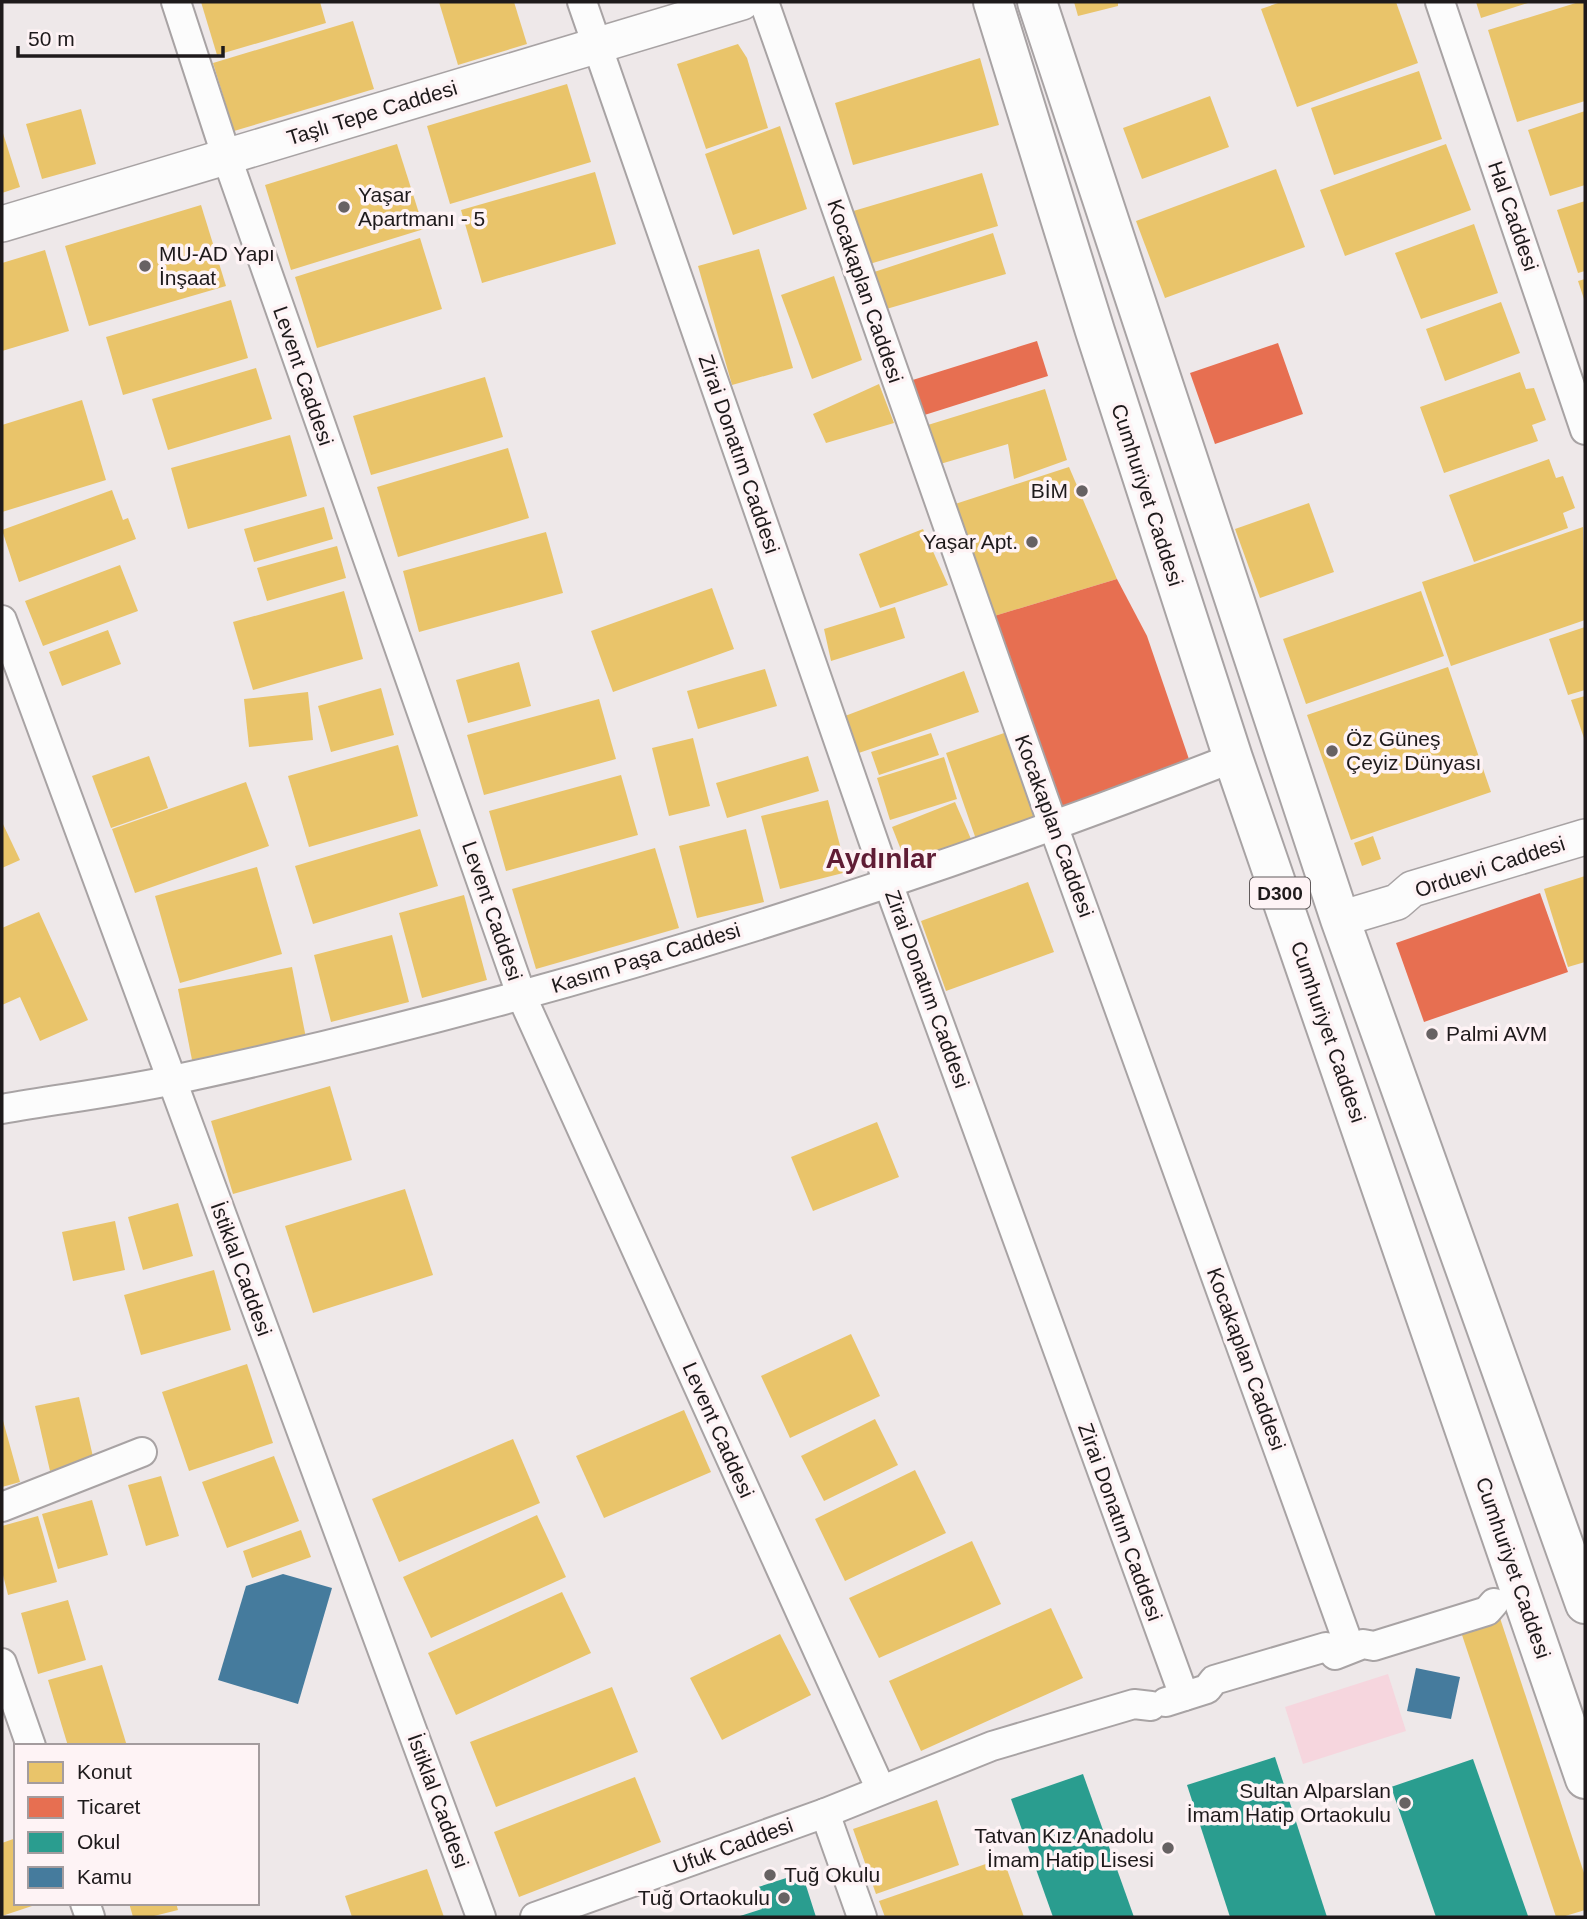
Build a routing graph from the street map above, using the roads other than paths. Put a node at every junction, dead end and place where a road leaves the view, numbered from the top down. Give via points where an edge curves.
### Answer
1 (176, 2) edge
2 (582, 2) edge
3 (742, 2) edge
4 (764, 2) edge
5 (993, 2) edge
6 (1037, 2) edge
7 (1440, 2) edge
8 (597, 45) junction
9 (227, 158) junction
10 (2, 223) edge
11 (1585, 430) edge
12 (2, 620) edge
13 (1233, 758) junction
14 (1054, 828) junction
15 (1585, 837) edge
16 (1585, 854) edge
17 (888, 883) junction
18 (1397, 902) junction
19 (1340, 919) junction
20 (522, 997) junction
21 (172, 1081) junction
22 (2, 1109) edge
23 (142, 1452) dead end
24 (2, 1507) edge
25 (1508, 1598) junction
26 (1585, 1604) edge
27 (1351, 1647) junction
28 (2, 1663) edge
29 (1195, 1693) junction
30 (29, 1744) edge
31 (1585, 1779) edge
32 (881, 1790) junction
33 (825, 1813) junction
34 (481, 1917) edge
35 (535, 1917) edge
36 (862, 1917) edge

1 - 9 street, Levent Caddesi
2 - 8 street, Zirai Donatım Caddesi
3 - 8 street, Taşlı Tepe Caddesi
4 - 14 street, Kocakaplan Caddesi
5 - 13 highway, Cumhuriyet Caddesi / D300
6 - 19 highway, D300
7 - 11 street, Hal Caddesi
8 - 9 street, Taşlı Tepe Caddesi
8 - 17 street, Zirai Donatım Caddesi
9 - 10 street, Taşlı Tepe Caddesi
9 - 20 street, Levent Caddesi
12 - 21 street, İstiklal Caddesi
13 - 14 street, Kasım Paşa Caddesi
13 - 25 highway, Cumhuriyet Caddesi / D300
14 - 17 street, Kasım Paşa Caddesi
14 - 27 street, Kocakaplan Caddesi
15 - 18 street, Orduevi Caddesi via 1412,889
16 - 18 street, Orduevi Caddesi via 1416,904
17 - 20 street, Kasım Paşa Caddesi
17 - 29 street, Zirai Donatım Caddesi
18 - 19 street, Orduevi Caddesi
19 - 26 highway, D300
20 - 21 street, Kasım Paşa Caddesi
20 - 32 street, Levent Caddesi
21 - 22 street, Kasım Paşa Caddesi
21 - 34 street, İstiklal Caddesi
23 - 24 street
25 - 27 street, Ufuk Caddesi via 1487,1612 1374,1646
25 - 31 highway, Cumhuriyet Caddesi / D300
27 - 29 street, Ufuk Caddesi via 1326,1647 1214,1680
28 - 30 street
29 - 32 street, Ufuk Caddesi via 1151,1706 1134,1704 992,1746
32 - 33 street, Ufuk Caddesi
33 - 35 street, Ufuk Caddesi
33 - 36 street

